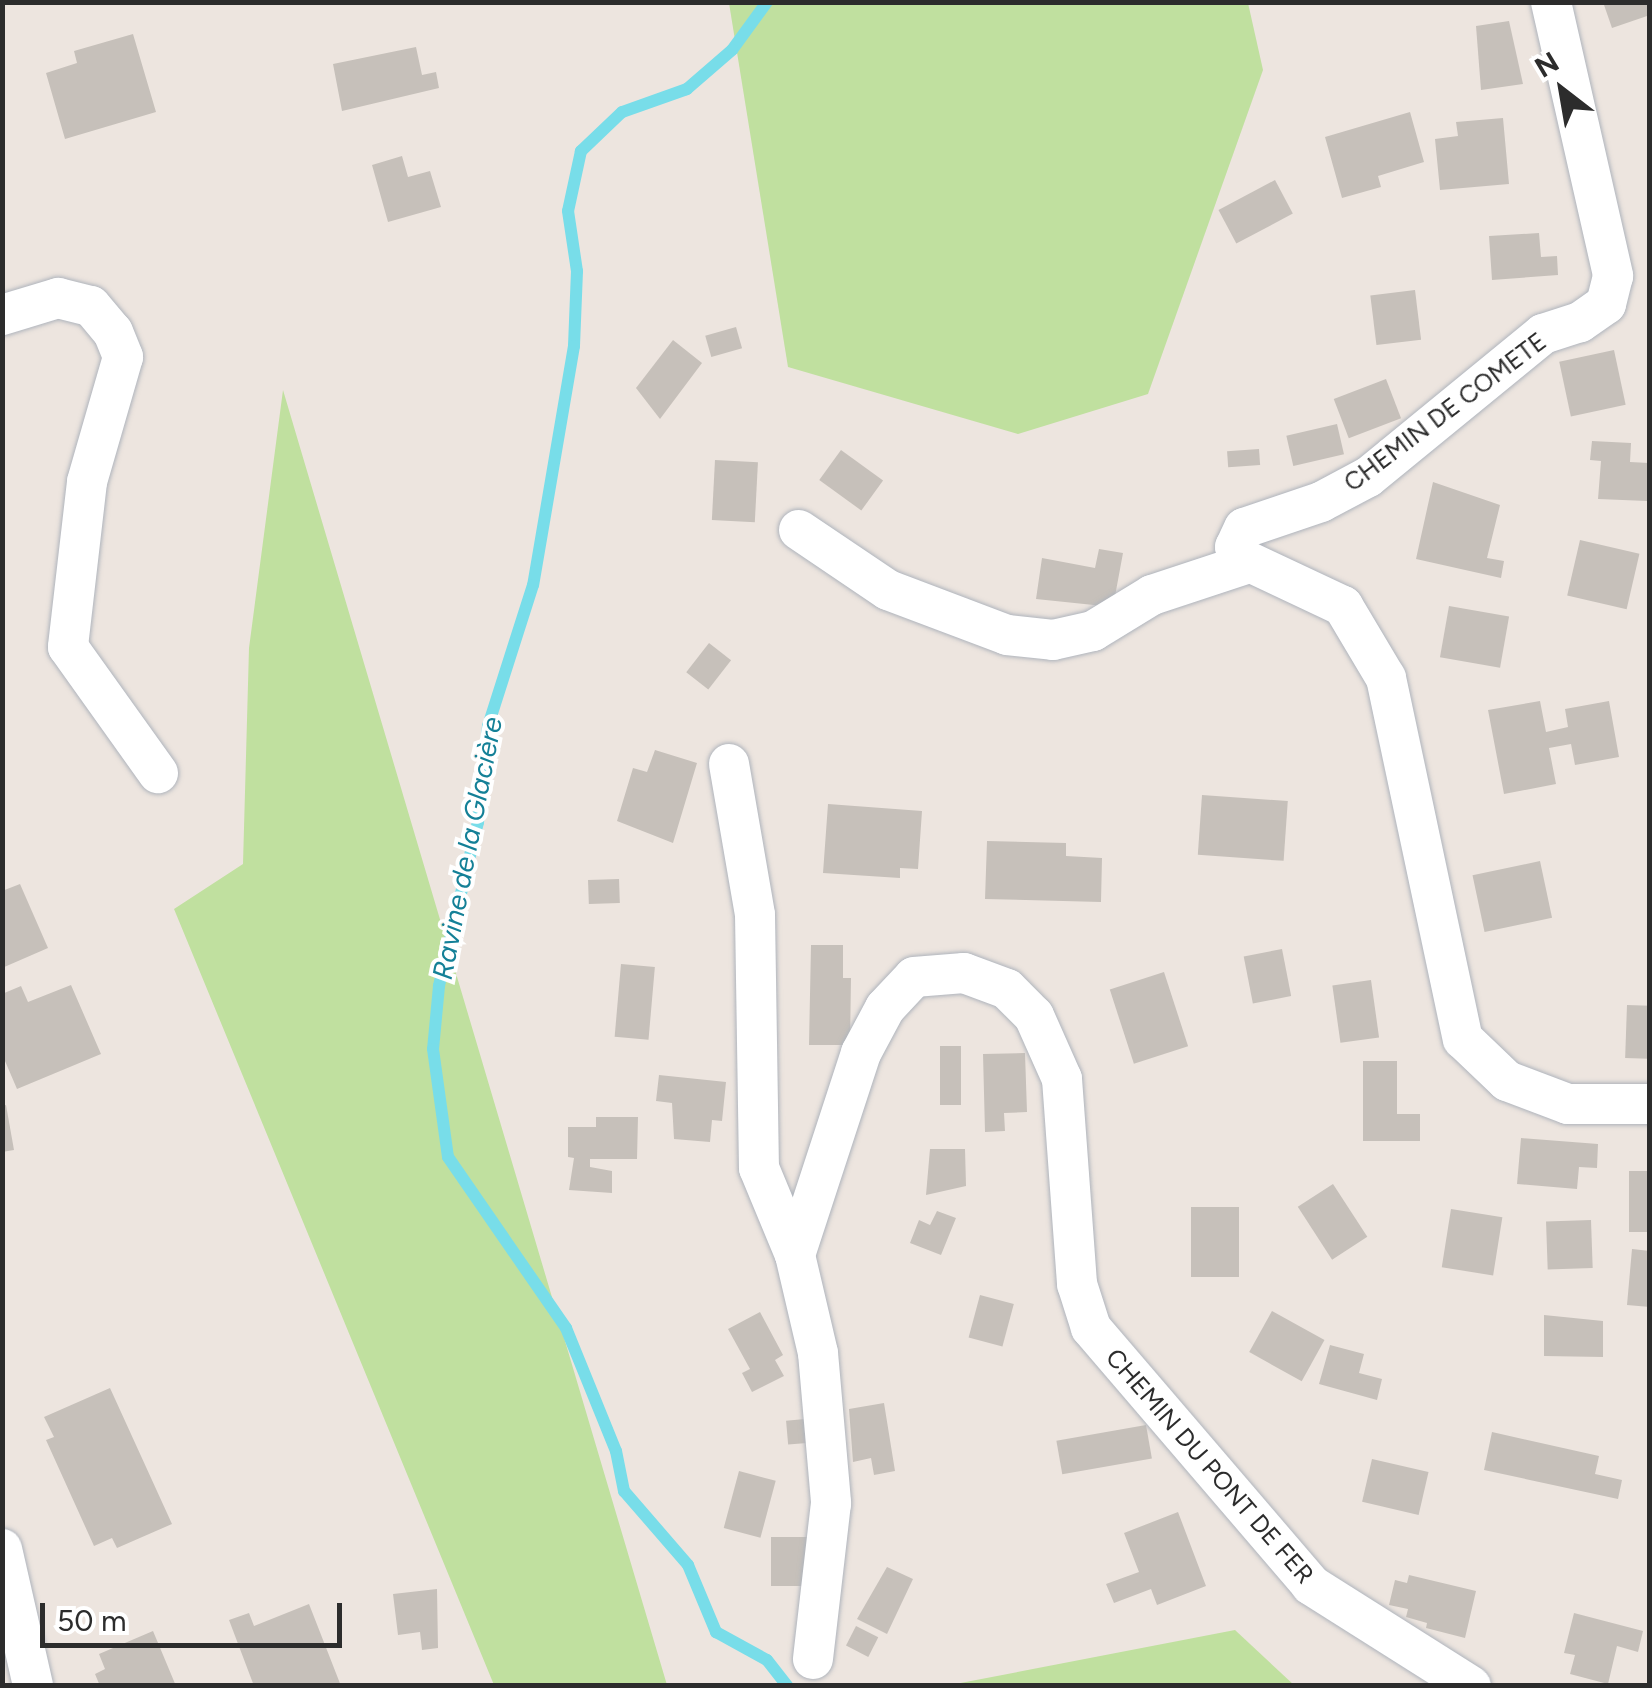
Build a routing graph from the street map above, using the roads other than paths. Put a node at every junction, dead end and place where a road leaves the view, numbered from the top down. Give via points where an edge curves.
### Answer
1 (1552, 2) edge
2 (2, 315) edge
3 (799, 530) dead end
4 (1250, 562) junction
5 (729, 764) dead end
6 (158, 773) dead end
7 (1650, 1104) edge
8 (795, 1255) junction
9 (2, 1549) edge
10 (812, 1659) dead end
11 (33, 1686) edge
12 (1471, 1686) edge

1 - 4 street, CHEMIN DE COMETE via 1612,276 1606,304 1580,322 1543,334 1368,477 1321,502 1244,528 1235,547
2 - 6 street via 58,298 90,306 114,332 124,358 87,482 68,646
3 - 4 street via 888,590 1007,635 1053,640 1093,630 1152,595
4 - 7 street via 1343,606 1386,678 1463,1039 1506,1081 1568,1104
5 - 8 street via 754,915 759,1168
8 - 10 street via 818,1352 832,1503
8 - 12 street, CHEMIN DU PONT DE FER via 860,1053 885,1008 914,976 964,973 1007,990 1034,1016 1062,1079 1077,1284 1091,1328 1311,1585
9 - 11 street

